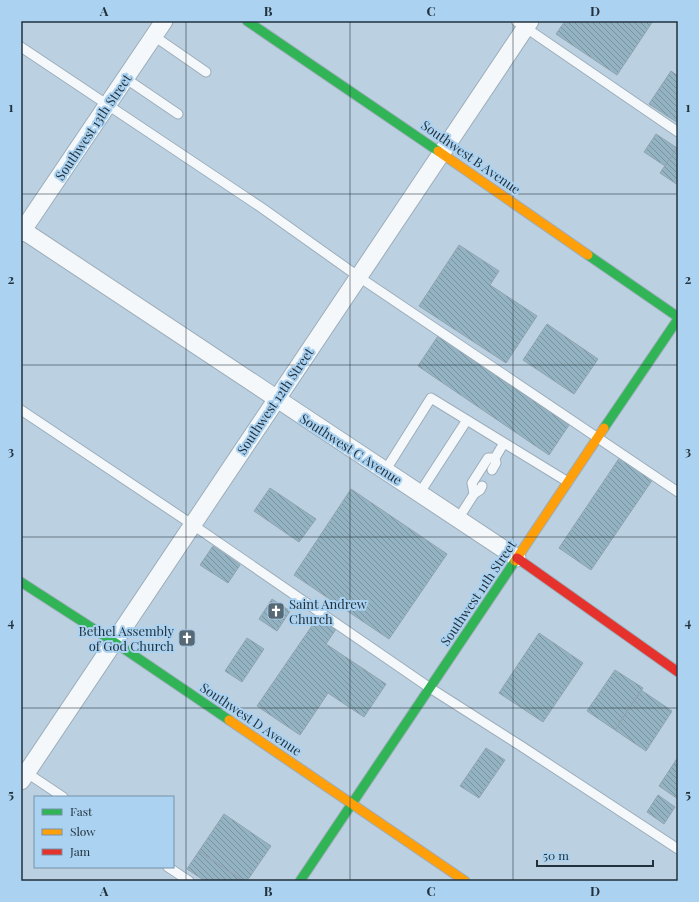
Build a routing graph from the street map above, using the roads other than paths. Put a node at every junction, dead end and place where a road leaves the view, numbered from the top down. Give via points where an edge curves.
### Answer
1 (164, 21) edge
2 (247, 21) edge
3 (524, 23) edge
4 (154, 36) junction
5 (21, 47) edge
6 (206, 72) dead end
7 (125, 78) junction
8 (107, 104) junction
9 (178, 114) dead end
10 (678, 132) edge
11 (441, 153) junction
12 (22, 230) edge
13 (358, 277) junction
14 (678, 318) edge
15 (276, 399) junction
16 (21, 410) edge
17 (467, 420) junction
18 (598, 438) junction
19 (504, 443) junction
20 (495, 458) junction
21 (492, 470) dead end
22 (385, 471) junction
23 (568, 482) junction
24 (482, 486) dead end
25 (678, 492) edge
26 (419, 494) junction
27 (474, 494) junction
28 (458, 519) junction
29 (192, 525) junction
30 (517, 558) junction
31 (21, 582) edge
32 (114, 642) junction
33 (678, 672) edge
34 (430, 688) junction
35 (23, 774) edge
36 (61, 796) edge
37 (352, 803) junction
38 (678, 849) edge
39 (170, 868) edge
40 (189, 881) edge
41 (300, 881) edge
42 (465, 881) edge

1 - 4 street, Southwest 13th Street
2 - 11 street, Southwest B Avenue
3 - 10 lane
3 - 11 street, Southwest 12th Street
4 - 6 lane
4 - 7 street, Southwest 13th Street
5 - 8 lane
7 - 8 street, Southwest 13th Street
7 - 9 lane
8 - 12 street, Southwest 13th Street
8 - 13 lane via 262,208
11 - 13 street, Southwest 12th Street
11 - 14 street, Southwest B Avenue
12 - 15 street, Southwest C Avenue
13 - 15 street, Southwest 12th Street
13 - 18 lane
14 - 18 street, Southwest 11th Street
15 - 22 street, Southwest C Avenue
15 - 29 street, Southwest 12th Street
16 - 29 lane
17 - 19 lane
17 - 22 lane via 431,398
17 - 26 lane
18 - 23 street, Southwest 11th Street
18 - 25 lane
19 - 20 lane
19 - 23 lane
20 - 21 lane via 496,463
20 - 27 lane via 488,458 472,483
22 - 26 street, Southwest C Avenue
23 - 30 street, Southwest 11th Street
24 - 27 lane
26 - 28 street, Southwest C Avenue
27 - 28 lane
28 - 30 street, Southwest C Avenue
29 - 32 street, Southwest 12th Street
29 - 34 lane
30 - 33 street, Southwest C Avenue
30 - 34 street, Southwest 11th Street
31 - 32 street, Southwest D Avenue
32 - 35 street, Southwest 12th Street
32 - 37 street, Southwest D Avenue
34 - 37 street, Southwest 11th Street
34 - 38 lane
35 - 36 lane
37 - 41 street, Southwest 11th Street
37 - 42 street, Southwest D Avenue
39 - 40 lane

